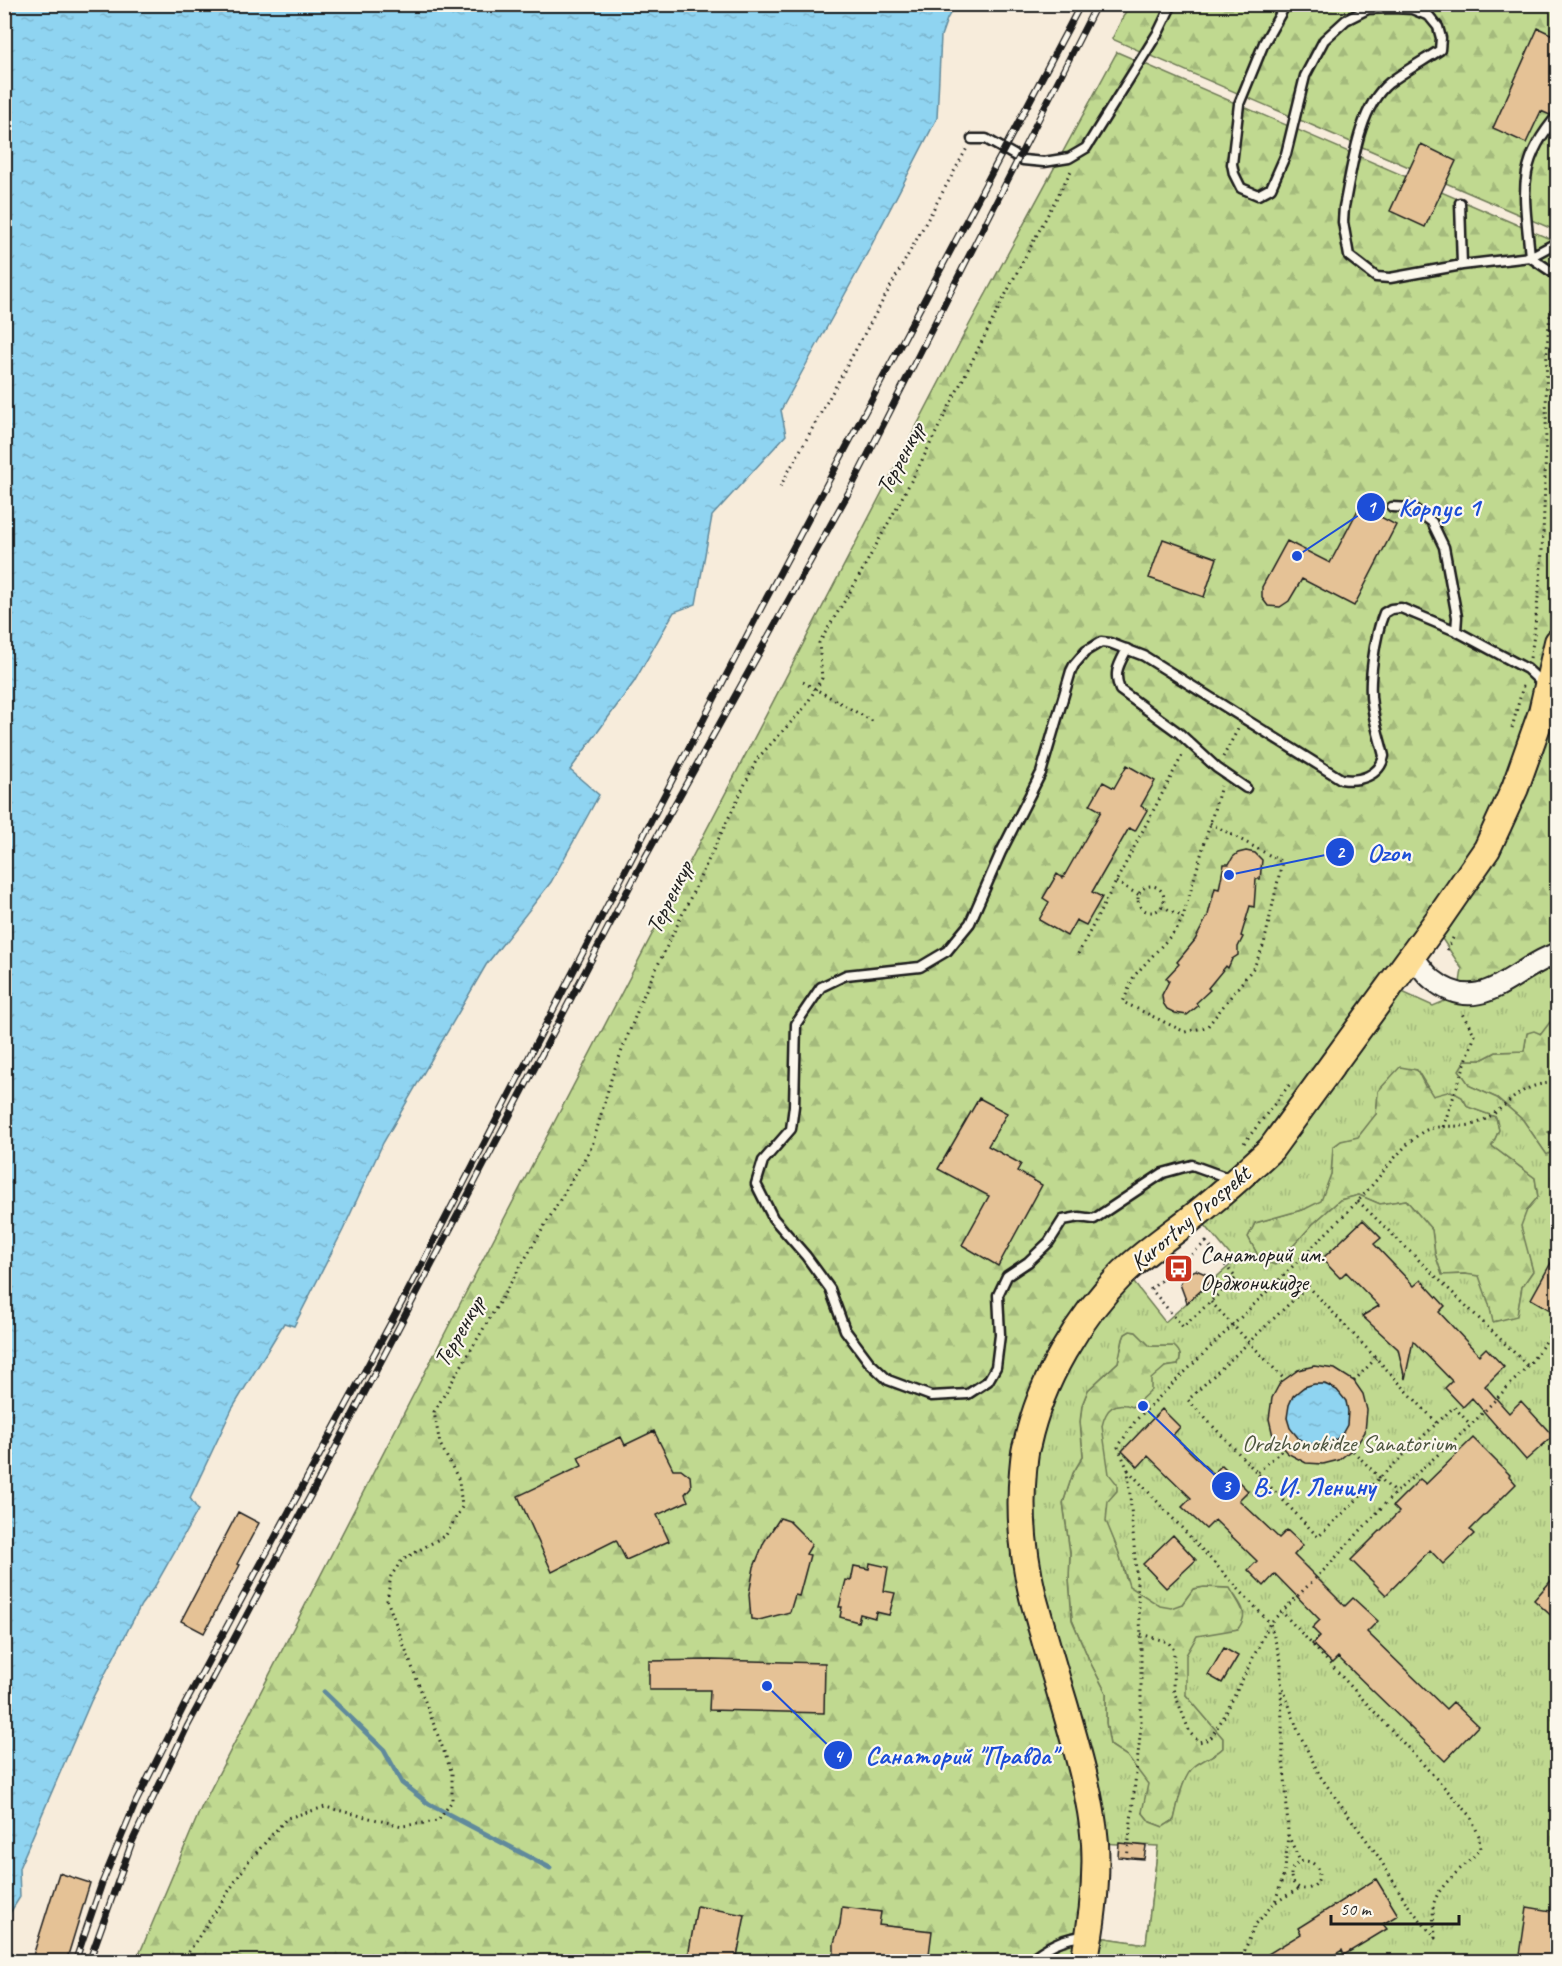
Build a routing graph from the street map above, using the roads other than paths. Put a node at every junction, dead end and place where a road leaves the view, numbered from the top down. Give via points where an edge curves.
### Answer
1 (1172, 4) edge
2 (1286, 4) edge
3 (1557, 115) edge
4 (972, 139) road end
5 (1460, 203) dead end
6 (1557, 242) edge
7 (1530, 257) junction
8 (1462, 265) junction
9 (1557, 276) edge
10 (1392, 507) dead end
11 (1456, 631) junction
12 (1557, 642) edge
13 (1127, 649) junction
14 (1548, 688) junction
15 (1246, 788) dead end
16 (1557, 953) edge
17 (1412, 955) junction
18 (1237, 1181) junction
19 (1090, 1935) junction
20 (1028, 1962) edge
21 (1084, 1962) edge

1 - 4 lane via 1086,148 1069,158 1044,162 1023,160 986,139
2 - 8 lane via 1264,43 1239,104 1232,164 1241,188 1258,195 1271,188 1286,154 1305,76 1324,40 1346,20 1368,9 1412,9 1429,16 1438,27 1440,50 1388,84 1365,115 1344,207 1349,256 1376,278
3 - 7 lane via 1532,153 1525,175
5 - 8 lane
6 - 7 lane
7 - 8 lane
7 - 9 lane
10 - 11 lane via 1413,508 1432,522 1444,547
11 - 13 lane via 1401,608 1384,613 1379,626 1371,704 1382,763 1377,771 1354,781 1341,779
11 - 14 lane via 1527,669
12 - 14 main road, Kurortny Prospekt
13 - 15 lane via 1117,670 1120,690
13 - 18 lane via 1101,642 1086,651 1071,671 1041,773 970,923 947,951 920,967 846,975 821,987 796,1024 791,1128 763,1161 756,1184 773,1218 830,1289 845,1330 869,1362 888,1380 931,1396 968,1394 988,1381 996,1367 1000,1335 998,1294 1007,1276 1048,1242 1063,1220 1094,1219 1163,1173 1192,1165
14 - 17 main road, Kurortny Prospekt via 1515,788 1487,849
16 - 17 street via 1492,990 1465,996 1432,980
17 - 18 main road, Kurortny Prospekt via 1271,1149
18 - 19 main road, Kurortny Prospekt via 1124,1272 1083,1319 1056,1365 1026,1445 1021,1497 1027,1573 1090,1808 1095,1854
19 - 20 lane via 1059,1941
19 - 21 main road, Kurortny Prospekt

